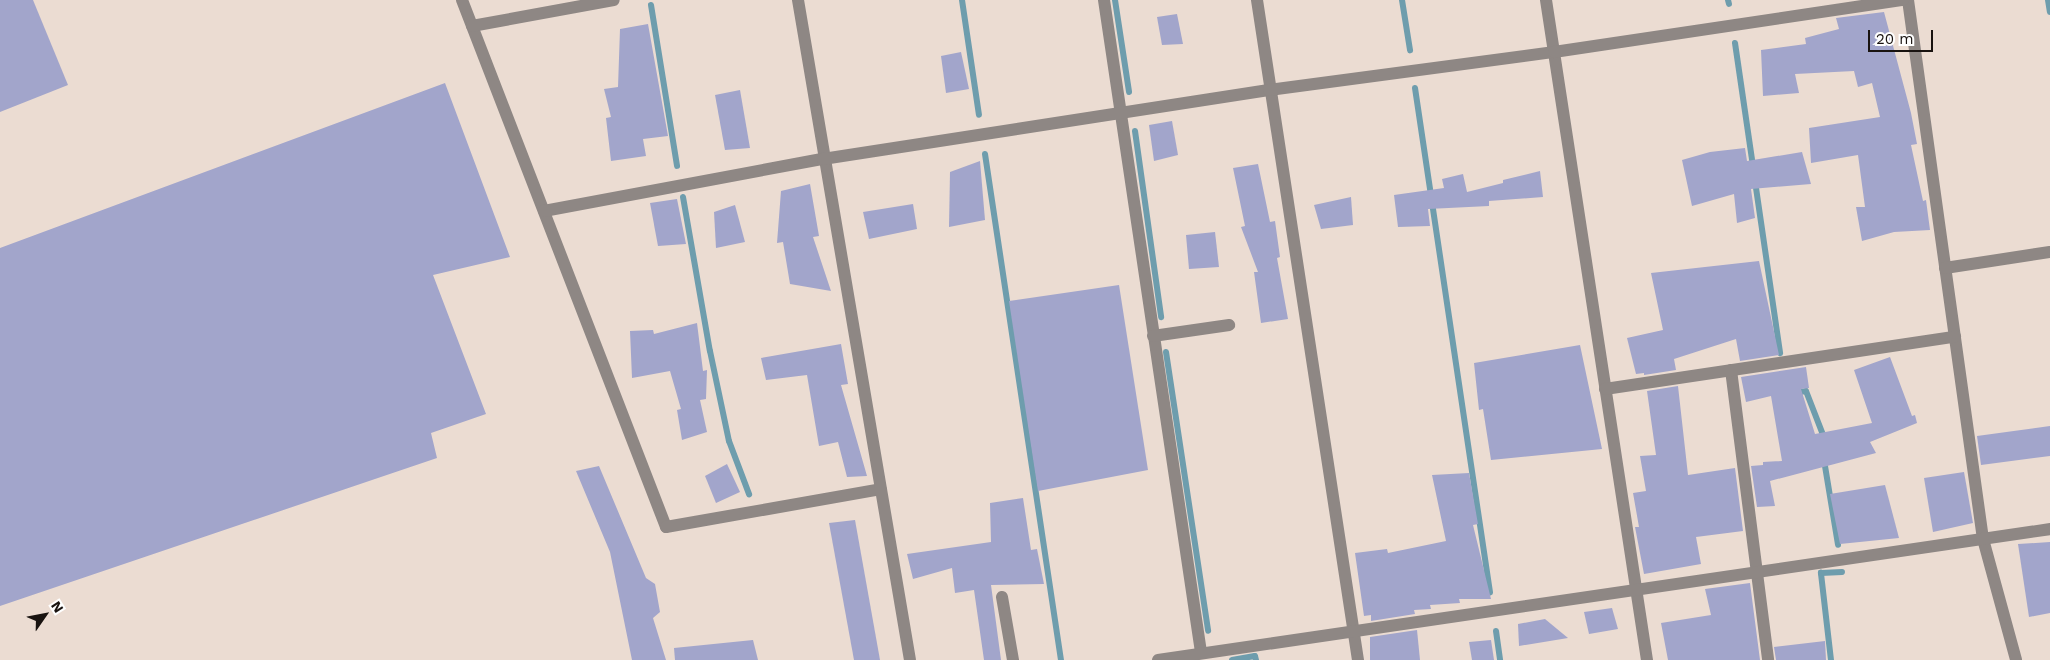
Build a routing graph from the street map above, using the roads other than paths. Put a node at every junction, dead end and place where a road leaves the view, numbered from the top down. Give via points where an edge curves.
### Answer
1 (462, 0) edge
2 (614, 0) edge
3 (798, 0) edge
4 (1104, 0) edge
5 (1257, 0) edge
6 (1546, 0) edge
7 (1902, 0) edge
8 (1908, 0) edge
9 (472, 26) junction
10 (1554, 52) junction
11 (1269, 90) junction
12 (1121, 113) junction
13 (823, 159) junction
14 (544, 211) junction
15 (2050, 252) edge
16 (1945, 268) junction
17 (1229, 325) dead end
18 (1153, 336) junction
19 (1955, 337) junction
20 (1731, 370) junction
21 (1605, 389) junction
22 (881, 489) junction
23 (2050, 529) edge
24 (1983, 539) junction
25 (1758, 572) junction
26 (1636, 590) junction
27 (1002, 597) dead end
28 (1354, 632) junction
29 (1201, 652) junction
30 (910, 660) edge
31 (1013, 660) edge
32 (1158, 660) edge
33 (1358, 660) edge
34 (1648, 660) edge
35 (1768, 660) edge
36 (2016, 660) edge

1 - 9 street
2 - 9 street
3 - 13 street
4 - 12 street
5 - 11 street
6 - 10 street
7 - 10 street
8 - 16 street
9 - 14 street
10 - 11 street
10 - 21 street
11 - 12 street
11 - 28 street
12 - 13 street
12 - 18 street
13 - 14 street
13 - 22 street
14 - 22 street via 666,527
15 - 16 street
16 - 19 street
17 - 18 street
18 - 29 street
19 - 20 street
19 - 24 street
20 - 21 street
20 - 25 street
21 - 26 street
22 - 30 street
23 - 24 street
24 - 25 street
24 - 36 street
25 - 26 street
25 - 35 street
26 - 28 street
26 - 34 street
27 - 31 street
28 - 29 street
28 - 33 street
29 - 32 street

